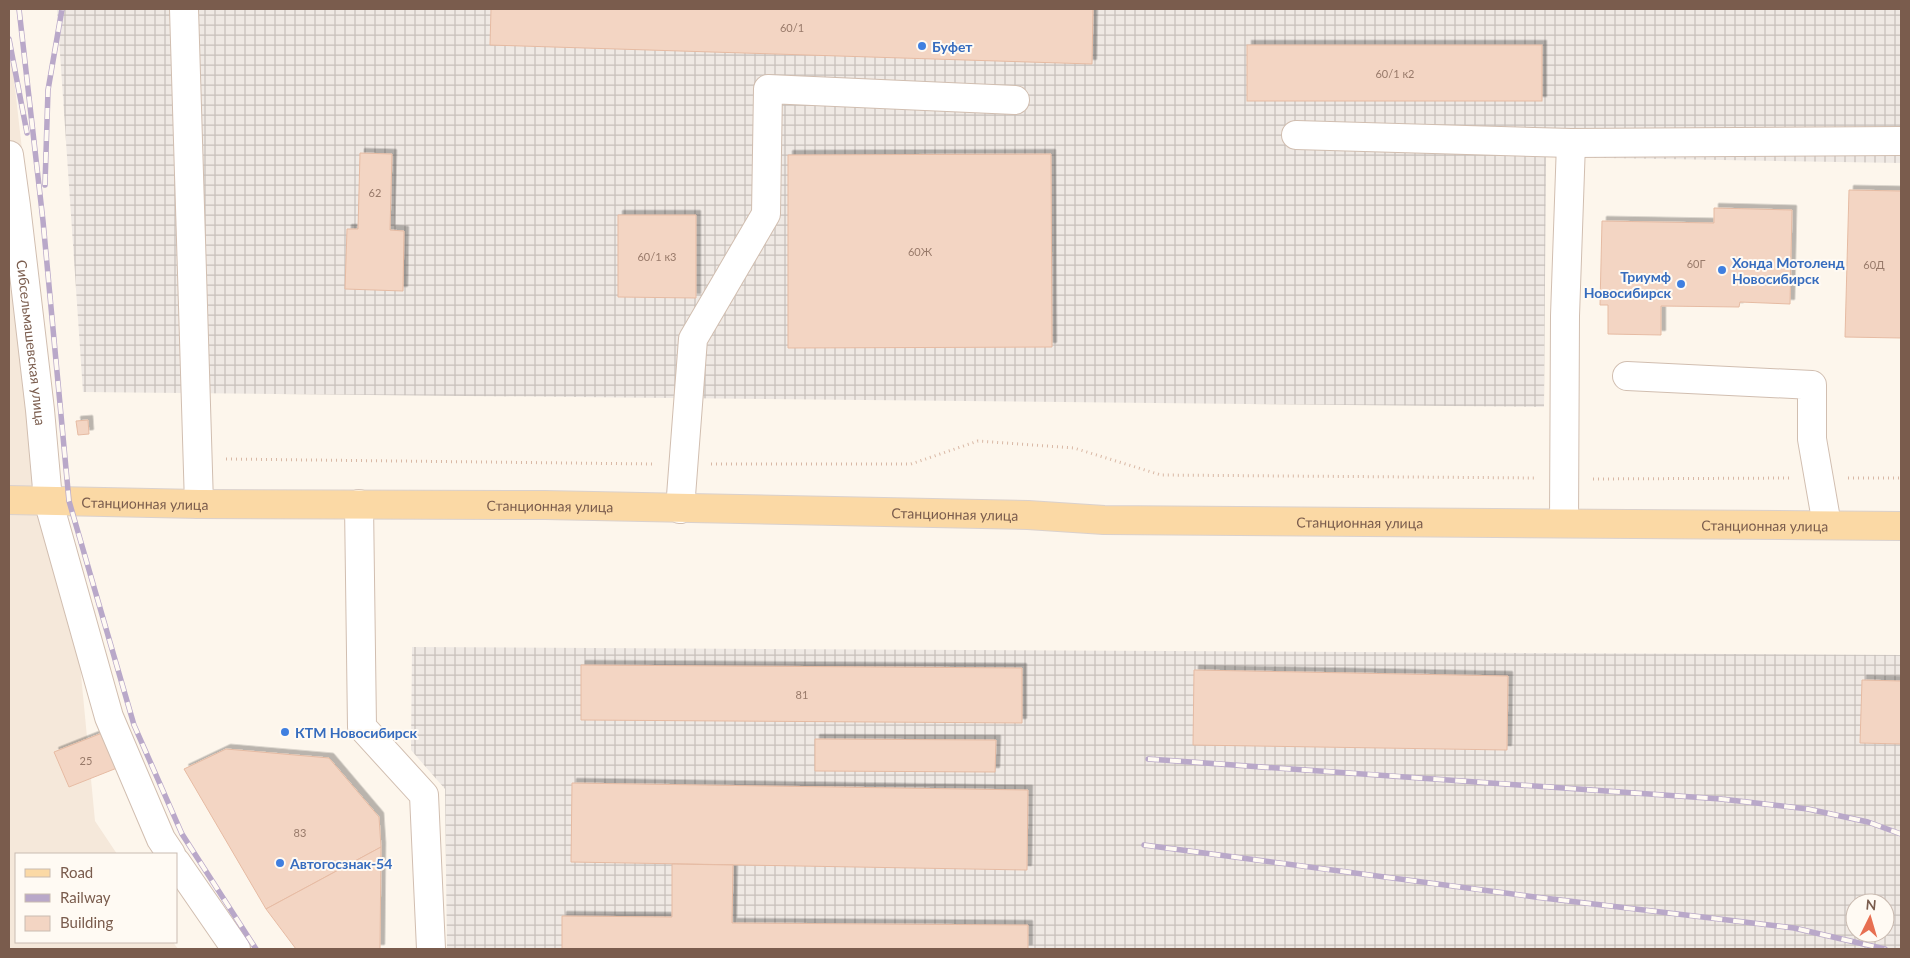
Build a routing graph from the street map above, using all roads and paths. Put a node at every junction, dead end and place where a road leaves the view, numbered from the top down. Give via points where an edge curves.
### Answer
1 (184, 9) edge
2 (1015, 100) dead end
3 (1296, 136) dead end
4 (1901, 141) edge
5 (1571, 144) junction
6 (9, 155) edge
7 (1627, 376) dead end
8 (198, 459) junction
9 (684, 464) junction
10 (1819, 478) junction
11 (1901, 478) edge
12 (1564, 479) junction
13 (9, 500) edge
14 (48, 500) junction
15 (199, 504) junction
16 (359, 504) junction
17 (680, 508) junction
18 (1564, 523) junction
19 (1827, 525) junction
20 (1901, 526) edge
21 (170, 853) edge
22 (178, 865) edge
23 (236, 949) edge
24 (431, 949) edge

1 - 8 street
2 - 9 street via 768,89 766,214 693,339
3 - 5 street
4 - 5 street
5 - 12 street
6 - 14 street, Сибсельмашевская улица
7 - 10 street via 1812,385 1812,439
8 - 9 path
8 - 15 street
9 - 12 path via 911,464 978,442 1074,448 1161,475
9 - 17 street
10 - 11 path
10 - 12 path
10 - 19 street
12 - 18 street
13 - 14 main road, Станционная улица
14 - 15 main road, Станционная улица
14 - 21 street, Сибсельмашевская улица via 109,717 161,839
15 - 16 main road, Станционная улица
16 - 17 main road, Станционная улица
16 - 24 street via 362,727 424,795
17 - 18 main road, Станционная улица via 1028,515 1104,520
18 - 19 main road, Станционная улица
19 - 20 main road, Станционная улица
22 - 23 street

